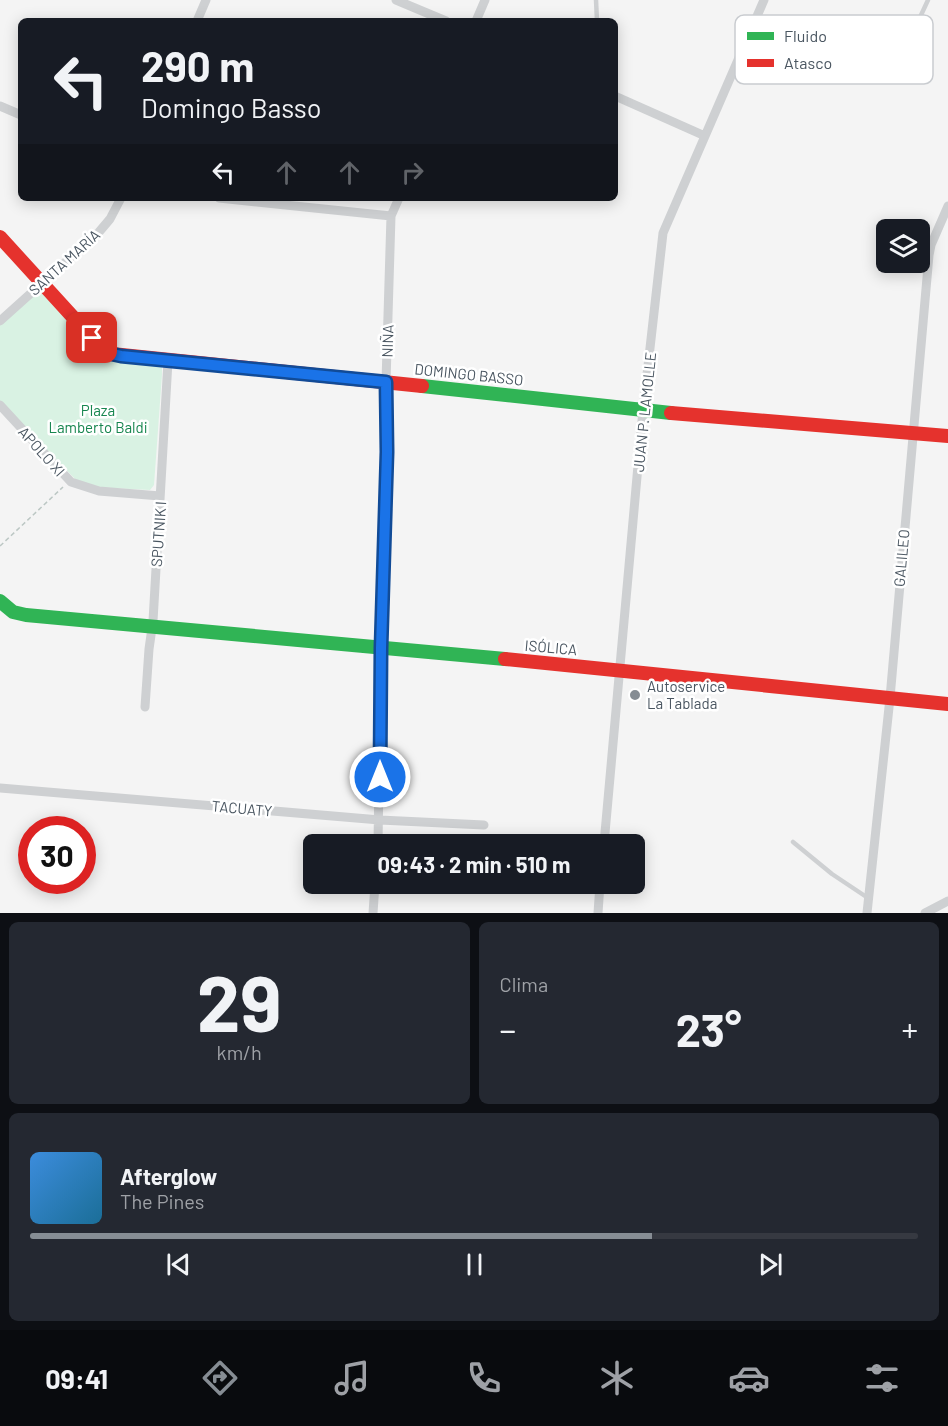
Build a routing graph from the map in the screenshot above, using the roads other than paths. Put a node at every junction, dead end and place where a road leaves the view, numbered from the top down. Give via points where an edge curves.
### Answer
1 (206, 0) edge
2 (396, 0) edge
3 (485, 0) edge
4 (596, 0) edge
5 (764, 0) edge
6 (928, 0) edge
7 (757, 15) edge
8 (921, 15) edge
9 (198, 18) edge
10 (439, 18) edge
11 (477, 18) edge
12 (597, 18) edge
13 (735, 67) edge
14 (618, 97) edge
15 (0, 106) edge
16 (18, 114) edge
17 (705, 136) junction
18 (119, 201) edge
19 (248, 201) edge
20 (398, 201) edge
21 (948, 206) edge
22 (391, 216) junction
23 (0, 237) edge
24 (42, 282) junction
25 (0, 321) edge
26 (168, 361) junction
27 (386, 382) junction
28 (0, 405) edge
29 (643, 410) junction
30 (912, 433) junction
31 (948, 436) edge
32 (160, 496) junction
33 (0, 601) edge
34 (152, 627) junction
35 (381, 648) junction
36 (620, 671) junction
37 (890, 698) junction
38 (948, 704) edge
39 (146, 707) dead end
40 (0, 788) edge
41 (380, 820) junction
42 (484, 825) dead end
43 (379, 834) edge
44 (605, 834) edge
45 (793, 842) dead end
46 (374, 894) edge
47 (599, 894) edge
48 (869, 898) junction
49 (948, 901) edge
50 (373, 913) edge
51 (598, 913) edge
52 (867, 913) edge
53 (925, 913) edge

1 - 9 street
2 - 10 street
3 - 11 street
4 - 12 lane
5 - 7 street, JUAN P. LAMOLLE
6 - 8 lane
13 - 17 street, JUAN P. LAMOLLE
14 - 17 street
15 - 16 street
17 - 29 street, JUAN P. LAMOLLE via 663,232
18 - 24 street, SANTA MARÍA via 99,232
19 - 22 street
20 - 22 street, NIÑA
21 - 30 street, GALILEO via 928,255
22 - 27 street, NIÑA
23 - 24 street, DOMINGO BASSO
24 - 25 street, SANTA MARÍA
24 - 26 street, DOMINGO BASSO via 92,338 112,354
26 - 27 street, DOMINGO BASSO
26 - 32 street, SPUTNIK I
27 - 29 street, DOMINGO BASSO
27 - 35 street, NIÑA
28 - 32 street, APOLO XI via 69,481 93,490
29 - 30 street, DOMINGO BASSO
29 - 36 street, JUAN P. LAMOLLE
30 - 31 street, DOMINGO BASSO
30 - 37 street, GALILEO
32 - 34 street, SPUTNIK I
33 - 34 street, ISÓLICA via 14,612 26,615
34 - 35 street, ISÓLICA
34 - 39 street, SPUTNIK I
35 - 36 street, ISÓLICA
35 - 41 street, NIÑA
36 - 37 street, ISÓLICA
36 - 44 street, JUAN P. LAMOLLE
37 - 38 street, ISÓLICA
37 - 48 street, GALILEO
40 - 41 street, TACUATY
41 - 42 street, TACUATY
41 - 43 street, NIÑA
45 - 48 lane
46 - 50 street
47 - 51 street
48 - 52 street, GALILEO
49 - 53 street

